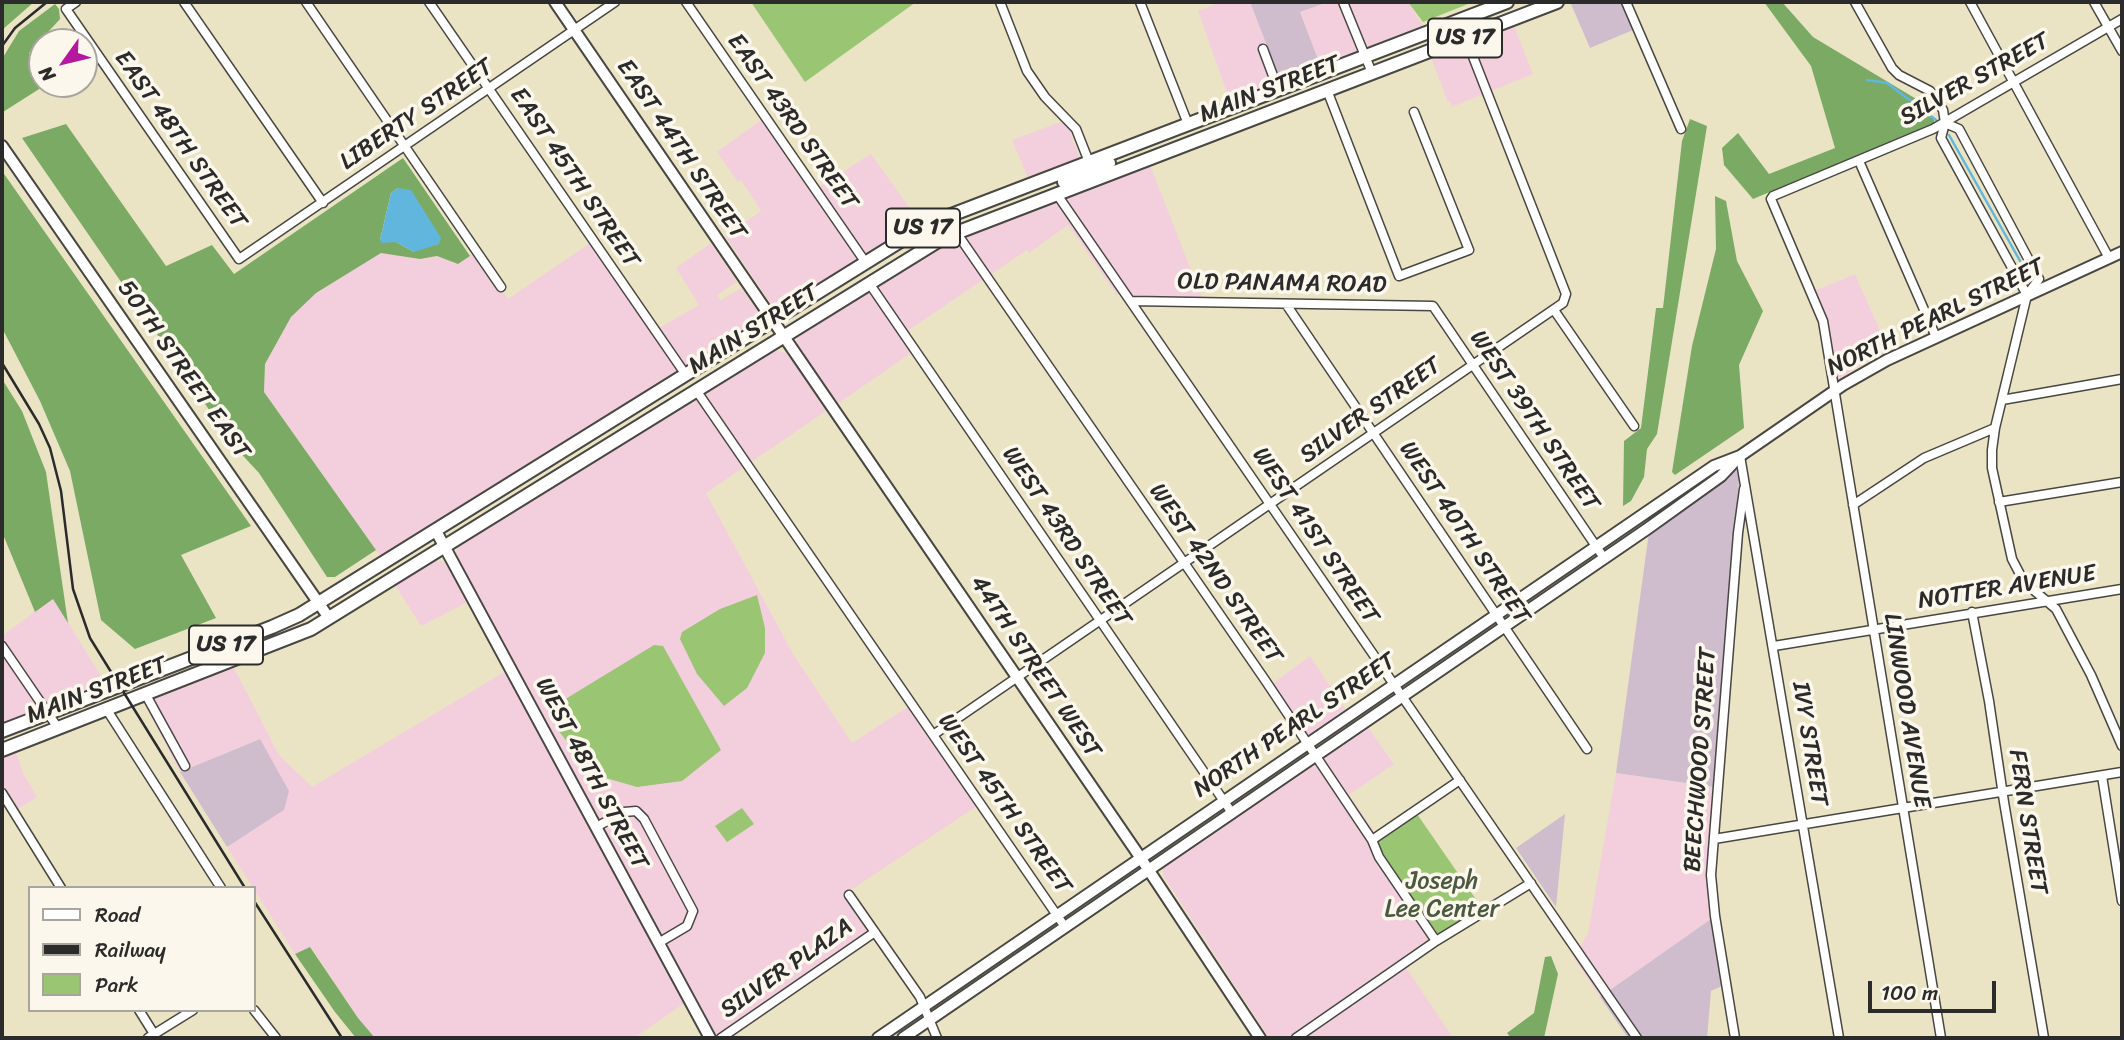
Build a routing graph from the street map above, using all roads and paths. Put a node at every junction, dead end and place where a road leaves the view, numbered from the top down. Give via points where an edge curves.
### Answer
1 (76, 2) edge
2 (184, 2) edge
3 (306, 2) edge
4 (429, 2) edge
5 (555, 2) edge
6 (615, 2) edge
7 (686, 2) edge
8 (1000, 2) edge
9 (1140, 2) edge
10 (1343, 2) edge
11 (1507, 2) edge
12 (1557, 2) edge
13 (1626, 2) edge
14 (1855, 2) edge
15 (1970, 2) edge
16 (2094, 2) edge
17 (2122, 19) edge
18 (1458, 21) junction
19 (2109, 27) junction
20 (574, 30) junction
21 (1465, 38) junction
22 (1263, 49) dead end
23 (2122, 51) edge
24 (1366, 57) junction
25 (1372, 73) junction
26 (2013, 81) junction
27 (490, 89) junction
28 (1278, 89) junction
29 (1327, 90) junction
30 (1414, 112) dead end
31 (1945, 122) junction
32 (1188, 124) junction
33 (1681, 129) dead end
34 (1164, 133) junction
35 (2, 146) edge
36 (406, 146) junction
37 (1858, 160) junction
38 (1089, 162) junction
39 (1056, 193) junction
40 (323, 203) junction
41 (1771, 204) joint
42 (956, 232) junction
43 (2122, 252) edge
44 (2109, 258) junction
45 (239, 260) joint
46 (866, 263) junction
47 (869, 283) junction
48 (501, 286) dead end
49 (2027, 295) junction
50 (1131, 301) junction
51 (1286, 304) junction
52 (1433, 306) joint
53 (1554, 310) junction
54 (773, 321) junction
55 (783, 336) junction
56 (1936, 337) junction
57 (1472, 365) junction
58 (686, 376) junction
59 (2122, 379) edge
60 (696, 390) junction
61 (1835, 391) junction
62 (2002, 400) junction
63 (1634, 426) dead end
64 (1995, 428) junction
65 (1373, 434) junction
66 (1740, 456) junction
67 (2122, 482) edge
68 (1745, 483) junction
69 (1999, 502) junction
70 (1270, 505) junction
71 (1853, 505) junction
72 (436, 531) junction
73 (1595, 546) junction
74 (444, 547) junction
75 (1604, 558) junction
76 (1184, 563) junction
77 (2122, 589) edge
78 (2048, 601) junction
79 (319, 604) junction
80 (1972, 612) junction
81 (1496, 614) junction
82 (330, 618) junction
83 (1101, 621) junction
84 (1504, 626) junction
85 (1873, 629) junction
86 (2, 646) edge
87 (1774, 646) junction
88 (1017, 679) junction
89 (1393, 684) junction
90 (146, 695) junction
91 (1402, 696) junction
92 (107, 710) junction
93 (48, 713) junction
94 (58, 728) junction
95 (2, 731) edge
96 (933, 735) junction
97 (1307, 743) junction
98 (2122, 746) edge
99 (1587, 749) dead end
100 (2, 750) edge
101 (1315, 756) junction
102 (186, 766) dead end
103 (2122, 772) edge
104 (2102, 776) junction
105 (1460, 780) junction
106 (2002, 791) junction
107 (2, 793) edge
108 (1224, 800) junction
109 (1902, 807) junction
110 (1232, 813) junction
111 (1802, 824) junction
112 (596, 827) junction
113 (1714, 839) junction
114 (1372, 840) junction
115 (1140, 857) junction
116 (1148, 870) junction
117 (1531, 883) junction
118 (60, 886) edge
119 (220, 886) edge
120 (849, 895) dead end
121 (2122, 901) edge
122 (1057, 915) junction
123 (1065, 927) junction
124 (875, 932) junction
125 (1436, 941) junction
126 (660, 942) junction
127 (923, 1007) junction
128 (140, 1012) edge
129 (190, 1012) edge
130 (256, 1012) edge
131 (929, 1021) junction
132 (151, 1036) edge
133 (276, 1038) edge
134 (710, 1038) edge
135 (721, 1038) edge
136 (878, 1038) edge
137 (903, 1038) edge
138 (937, 1038) edge
139 (1260, 1038) edge
140 (1296, 1038) edge
141 (1637, 1038) edge
142 (1735, 1038) edge
143 (1839, 1038) edge
144 (1941, 1038) edge
145 (2044, 1038) edge

1 - 45 street, EAST 48TH STREET via 66,9
2 - 40 street
3 - 36 street
4 - 27 street, EAST 45TH STREET
5 - 20 street, EAST 44TH STREET
6 - 20 street, LIBERTY STREET
7 - 46 street, EAST 43RD STREET
8 - 38 street via 1027,71 1076,129
9 - 32 street
10 - 24 street
11 - 18 main road, MAIN STREET / US 17
12 - 21 main road, MAIN STREET / US 17
13 - 33 street
14 - 31 street via 1892,68 1930,91
15 - 26 street
16 - 19 street
17 - 19 street, SILVER STREET
18 - 21 street
18 - 24 main road, MAIN STREET / US 17
19 - 23 street
19 - 26 street, SILVER STREET
20 - 27 street, LIBERTY STREET
20 - 54 street, EAST 44TH STREET
21 - 25 main road, MAIN STREET / US 17
21 - 53 street via 1566,294
22 - 28 street
24 - 25 street
24 - 28 main road, MAIN STREET / US 17
25 - 29 main road, MAIN STREET / US 17
26 - 31 street, SILVER STREET
26 - 44 street
27 - 36 street, LIBERTY STREET
27 - 58 street, EAST 45TH STREET
28 - 32 main road, MAIN STREET / US 17
29 - 30 street via 1399,276 1469,250
29 - 39 main road, MAIN STREET / US 17
31 - 37 street, SILVER STREET
31 - 49 street via 1941,138
31 - 49 street via 1959,129 2039,279
32 - 34 main road, MAIN STREET / US 17
34 - 38 main road, MAIN STREET / US 17
34 - 39 main road via 1123,158 1065,182
35 - 79 street, 50TH STREET EAST
36 - 40 street, LIBERTY STREET
36 - 48 street
37 - 41 street, SILVER STREET via 1773,196
37 - 56 street
38 - 46 main road, MAIN STREET / US 17 via 946,217
39 - 42 main road, MAIN STREET / US 17
39 - 50 street, WEST 41ST STREET
40 - 45 street, LIBERTY STREET
41 - 61 street, LINWOOD AVENUE via 1820,313
42 - 47 main road, MAIN STREET / US 17
42 - 76 street, WEST 42ND STREET
43 - 44 street, NORTH PEARL STREET
44 - 49 street, NORTH PEARL STREET
46 - 54 main road, MAIN STREET / US 17
47 - 55 main road, MAIN STREET / US 17
47 - 83 street, WEST 43RD STREET
49 - 56 street, NORTH PEARL STREET
49 - 62 street
50 - 51 street, OLD PANAMA ROAD
50 - 70 street, WEST 41ST STREET
51 - 52 street, OLD PANAMA ROAD
51 - 65 street, WEST 40TH STREET
52 - 57 street, WEST 39TH STREET
53 - 57 street, SILVER STREET
53 - 63 street
54 - 55 street, 44TH STREET WEST
54 - 58 main road, MAIN STREET / US 17
55 - 60 main road, MAIN STREET / US 17
55 - 88 street, 44TH STREET WEST
56 - 61 street, NORTH PEARL STREET
57 - 65 street, SILVER STREET
57 - 73 street, WEST 39TH STREET
58 - 72 main road, MAIN STREET / US 17
59 - 62 street
60 - 74 main road, MAIN STREET / US 17
60 - 96 street, WEST 45TH STREET
61 - 66 street, NORTH PEARL STREET
61 - 71 street, LINWOOD AVENUE
62 - 64 street
64 - 69 street via 1992,468
64 - 71 street via 1924,458
65 - 70 street, SILVER STREET
65 - 81 street, WEST 40TH STREET
66 - 68 street, IVY STREET
66 - 73 street, NORTH PEARL STREET via 1714,466
66 - 75 street, NORTH PEARL STREET via 1721,477
67 - 69 street
68 - 87 street, IVY STREET
68 - 113 street, BEECHWOOD STREET
69 - 78 street via 2017,572
70 - 76 street, SILVER STREET
70 - 89 street, WEST 41ST STREET
71 - 85 street, LINWOOD AVENUE
72 - 74 street, WEST 48TH STREET
72 - 79 main road, MAIN STREET / US 17
73 - 75 street, WEST 39TH STREET
73 - 81 street, NORTH PEARL STREET
74 - 82 main road, MAIN STREET / US 17
74 - 112 street, WEST 48TH STREET
75 - 84 street, NORTH PEARL STREET
76 - 83 street, SILVER STREET
76 - 97 street, WEST 42ND STREET
77 - 78 street, NOTTER AVENUE
78 - 80 street, NOTTER AVENUE
78 - 98 street via 2091,675
79 - 82 street, 50TH STREET EAST
79 - 93 main road, MAIN STREET / US 17 via 272,628
80 - 85 street, NOTTER AVENUE
80 - 106 street, FERN STREET
81 - 84 street, WEST 40TH STREET
81 - 89 street, NORTH PEARL STREET
82 - 90 main road, MAIN STREET / US 17
83 - 88 street, SILVER STREET
83 - 108 street, WEST 43RD STREET
84 - 91 street, NORTH PEARL STREET
84 - 99 street, WEST 40TH STREET
85 - 87 street, NOTTER AVENUE
85 - 109 street, LINWOOD AVENUE
86 - 93 street
87 - 111 street, IVY STREET
88 - 96 street, SILVER STREET
88 - 115 street, 44TH STREET WEST
89 - 91 street, WEST 41ST STREET
89 - 97 street, NORTH PEARL STREET
90 - 92 main road, MAIN STREET / US 17
90 - 102 street
91 - 101 street, NORTH PEARL STREET
91 - 105 street, WEST 41ST STREET
92 - 94 main road, MAIN STREET / US 17
92 - 119 street
93 - 94 street
93 - 95 main road, MAIN STREET / US 17
94 - 100 main road, MAIN STREET / US 17
96 - 122 street, WEST 45TH STREET
97 - 101 street, WEST 42ND STREET
97 - 108 street, NORTH PEARL STREET
101 - 110 street, NORTH PEARL STREET
101 - 114 street, WEST 42ND STREET
103 - 104 street
104 - 106 street
104 - 121 street
105 - 114 street
105 - 117 street, WEST 41ST STREET
106 - 109 street
106 - 145 street, FERN STREET
107 - 118 street
108 - 110 street, WEST 43RD STREET
108 - 115 street, NORTH PEARL STREET
109 - 111 street
109 - 144 street, LINWOOD AVENUE
110 - 116 street, NORTH PEARL STREET
111 - 113 street
111 - 143 street, IVY STREET
112 - 126 street, WEST 48TH STREET
112 - 126 street via 624,812 636,811 644,818 694,911 687,926
113 - 142 street, BEECHWOOD STREET via 1712,890
114 - 125 street, WEST 42ND STREET
115 - 116 street, 44TH STREET WEST
115 - 122 street, NORTH PEARL STREET
116 - 123 street, NORTH PEARL STREET
116 - 139 street, 44TH STREET WEST
117 - 125 street
117 - 141 street, WEST 41ST STREET
120 - 124 street
122 - 123 street, WEST 45TH STREET
122 - 127 street, NORTH PEARL STREET
123 - 131 street, NORTH PEARL STREET
124 - 127 street
124 - 135 street, SILVER PLAZA
125 - 140 street
126 - 134 street, WEST 48TH STREET
127 - 131 street
127 - 136 street, NORTH PEARL STREET
128 - 132 street
129 - 132 street
130 - 133 street
131 - 137 street, NORTH PEARL STREET
131 - 138 street

